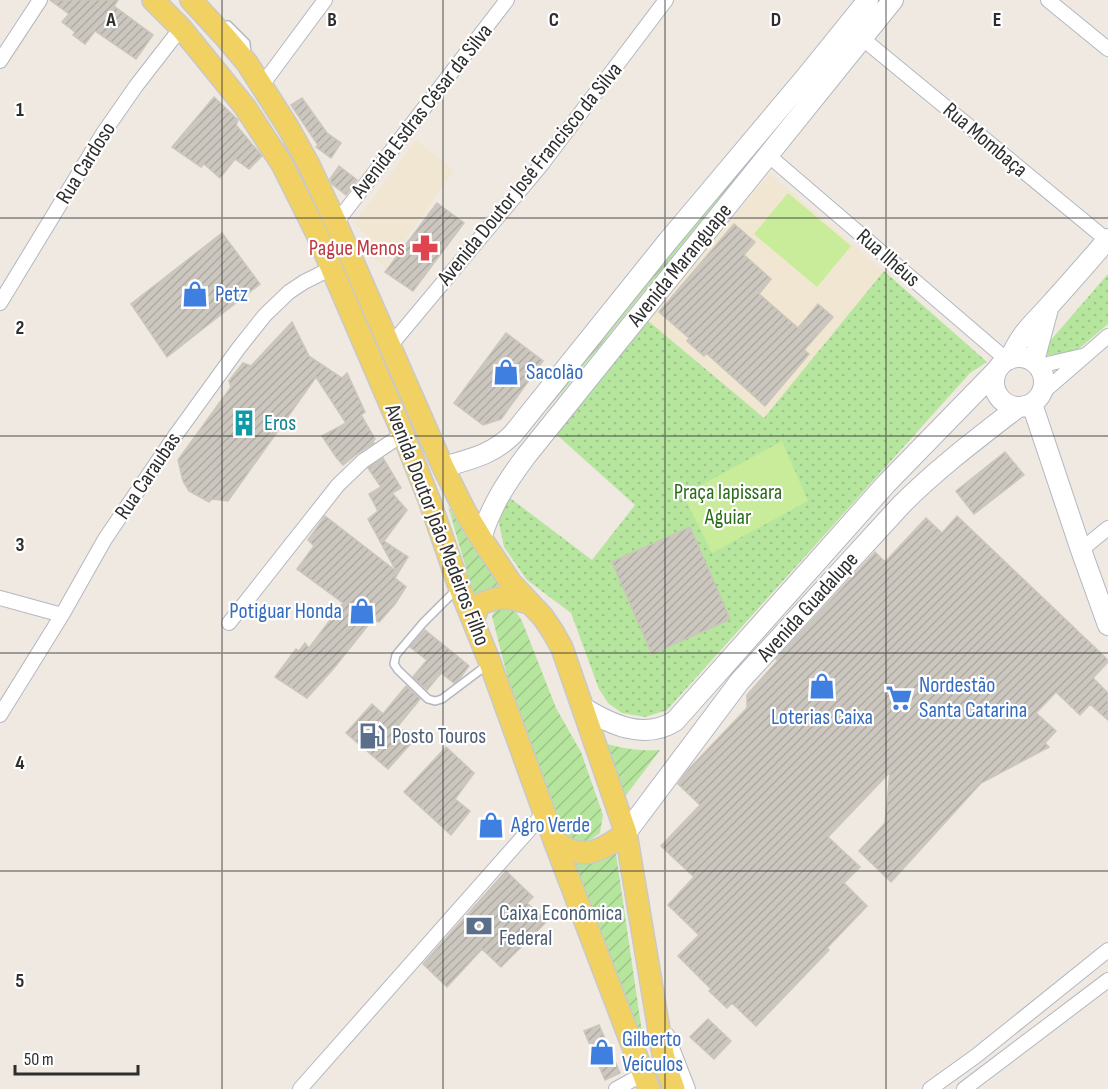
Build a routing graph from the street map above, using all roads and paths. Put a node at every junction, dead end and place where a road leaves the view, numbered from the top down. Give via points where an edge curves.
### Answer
1 (40, 0) edge
2 (153, 0) edge
3 (325, 0) edge
4 (507, 0) edge
5 (666, 0) edge
6 (868, 0) edge
7 (893, 0) edge
8 (1048, 0) edge
9 (200, 6) edge
10 (181, 28) junction
11 (863, 39) junction
12 (1108, 49) edge
13 (0, 61) edge
14 (806, 78) junction
15 (262, 85) junction
16 (768, 155) junction
17 (336, 223) junction
18 (1107, 240) edge
19 (332, 268) junction
20 (0, 303) edge
21 (1049, 306) junction
22 (1108, 336) edge
23 (390, 346) junction
24 (1084, 356) junction
25 (1005, 363) junction
26 (1037, 364) junction
27 (1030, 401) junction
28 (525, 419) junction
29 (403, 434) junction
30 (544, 434) junction
31 (443, 466) junction
32 (1108, 528) edge
33 (481, 538) junction
34 (1081, 550) junction
35 (459, 586) junction
36 (0, 598) edge
37 (529, 603) junction
38 (773, 612) junction
39 (62, 615) junction
40 (473, 620) junction
41 (229, 624) dead end
42 (1108, 625) edge
43 (490, 663) junction
44 (740, 681) junction
45 (582, 707) junction
46 (0, 715) edge
47 (544, 813) junction
48 (626, 833) junction
49 (554, 840) junction
50 (1108, 951) edge
51 (1108, 980) edge
52 (656, 1009) junction
53 (646, 1081) edge
54 (300, 1089) edge
55 (616, 1089) edge
56 (674, 1089) edge
57 (688, 1089) edge
58 (930, 1089) edge
59 (964, 1089) edge

1 - 13 street
2 - 10 main road, Avenida Doutor João Medeiros Filho
3 - 15 street
4 - 17 street, Avenida Esdras César da Silva
5 - 23 street, Avenida Doutor José Francisco da Silva via 542,164
6 - 14 main road, Avenida Maranguape
7 - 11 main road, Avenida Maranguape
8 - 12 street
9 - 15 main road, Avenida Doutor João Medeiros Filho
10 - 19 main road, Avenida Doutor João Medeiros Filho via 245,107 282,164
10 - 20 street, Rua Cardoso via 104,132
11 - 16 main road, Avenida Maranguape
11 - 18 street, Rua Mombaça
14 - 16 main road via 798,99 765,142
14 - 28 main road, Avenida Maranguape
15 - 17 main road, Avenida Doutor João Medeiros Filho via 293,136
16 - 25 street, Rua Ilhéus
16 - 30 main road, Avenida Maranguape
17 - 23 main road, Avenida Doutor João Medeiros Filho
18 - 21 main road, Avenida Guadalupe
19 - 29 main road, Avenida Doutor João Medeiros Filho
19 - 39 street, Rua Caraubas via 289,292 238,349 105,539
21 - 25 main road, Avenida Guadalupe via 1023,333
21 - 26 main road, Avenida Guadalupe
22 - 24 street
23 - 31 main road, Avenida Doutor João Medeiros Filho
24 - 26 street
24 - 27 street
25 - 26 main road via 1021,357
25 - 27 main road via 994,384 996,391 1005,402
25 - 38 main road, Avenida Guadalupe via 886,484
26 - 27 main road via 1044,380
27 - 34 main road
27 - 44 main road, Avenida Guadalupe via 909,497
28 - 30 main road
28 - 31 main road, Avenida Maranguape via 501,445 477,458
29 - 35 main road, Avenida Doutor João Medeiros Filho
29 - 41 street via 363,461 339,485
30 - 33 main road, Avenida Maranguape via 501,490
31 - 33 main road, Avenida Doutor João Medeiros Filho
32 - 34 street
33 - 37 main road, Avenida Doutor João Medeiros Filho
34 - 42 main road
35 - 40 main road, Avenida Doutor João Medeiros Filho
35 - 43 lane via 396,655 394,664 428,699 435,701
36 - 39 street
37 - 40 main road via 495,598 479,605
37 - 45 main road, Avenida Doutor João Medeiros Filho via 543,617 562,648
38 - 44 main road via 768,628 734,667
38 - 45 main road, Avenida Guadalupe via 687,710 666,727 622,727
39 - 46 street, Rua Caraubas
40 - 43 main road, Avenida Doutor João Medeiros Filho
43 - 47 main road, Avenida Doutor João Medeiros Filho
44 - 48 main road, Avenida Guadalupe
45 - 48 main road, Avenida Doutor João Medeiros Filho
47 - 49 main road, Avenida Doutor João Medeiros Filho
47 - 54 street
48 - 49 main road via 592,853 562,847
48 - 52 main road, Avenida Doutor João Medeiros Filho
49 - 53 main road, Avenida Doutor João Medeiros Filho
50 - 58 street
51 - 59 street
52 - 56 main road, Avenida Doutor João Medeiros Filho via 663,1054
52 - 57 street, Avenida Doutor João Medeiros Filho
53 - 55 street

